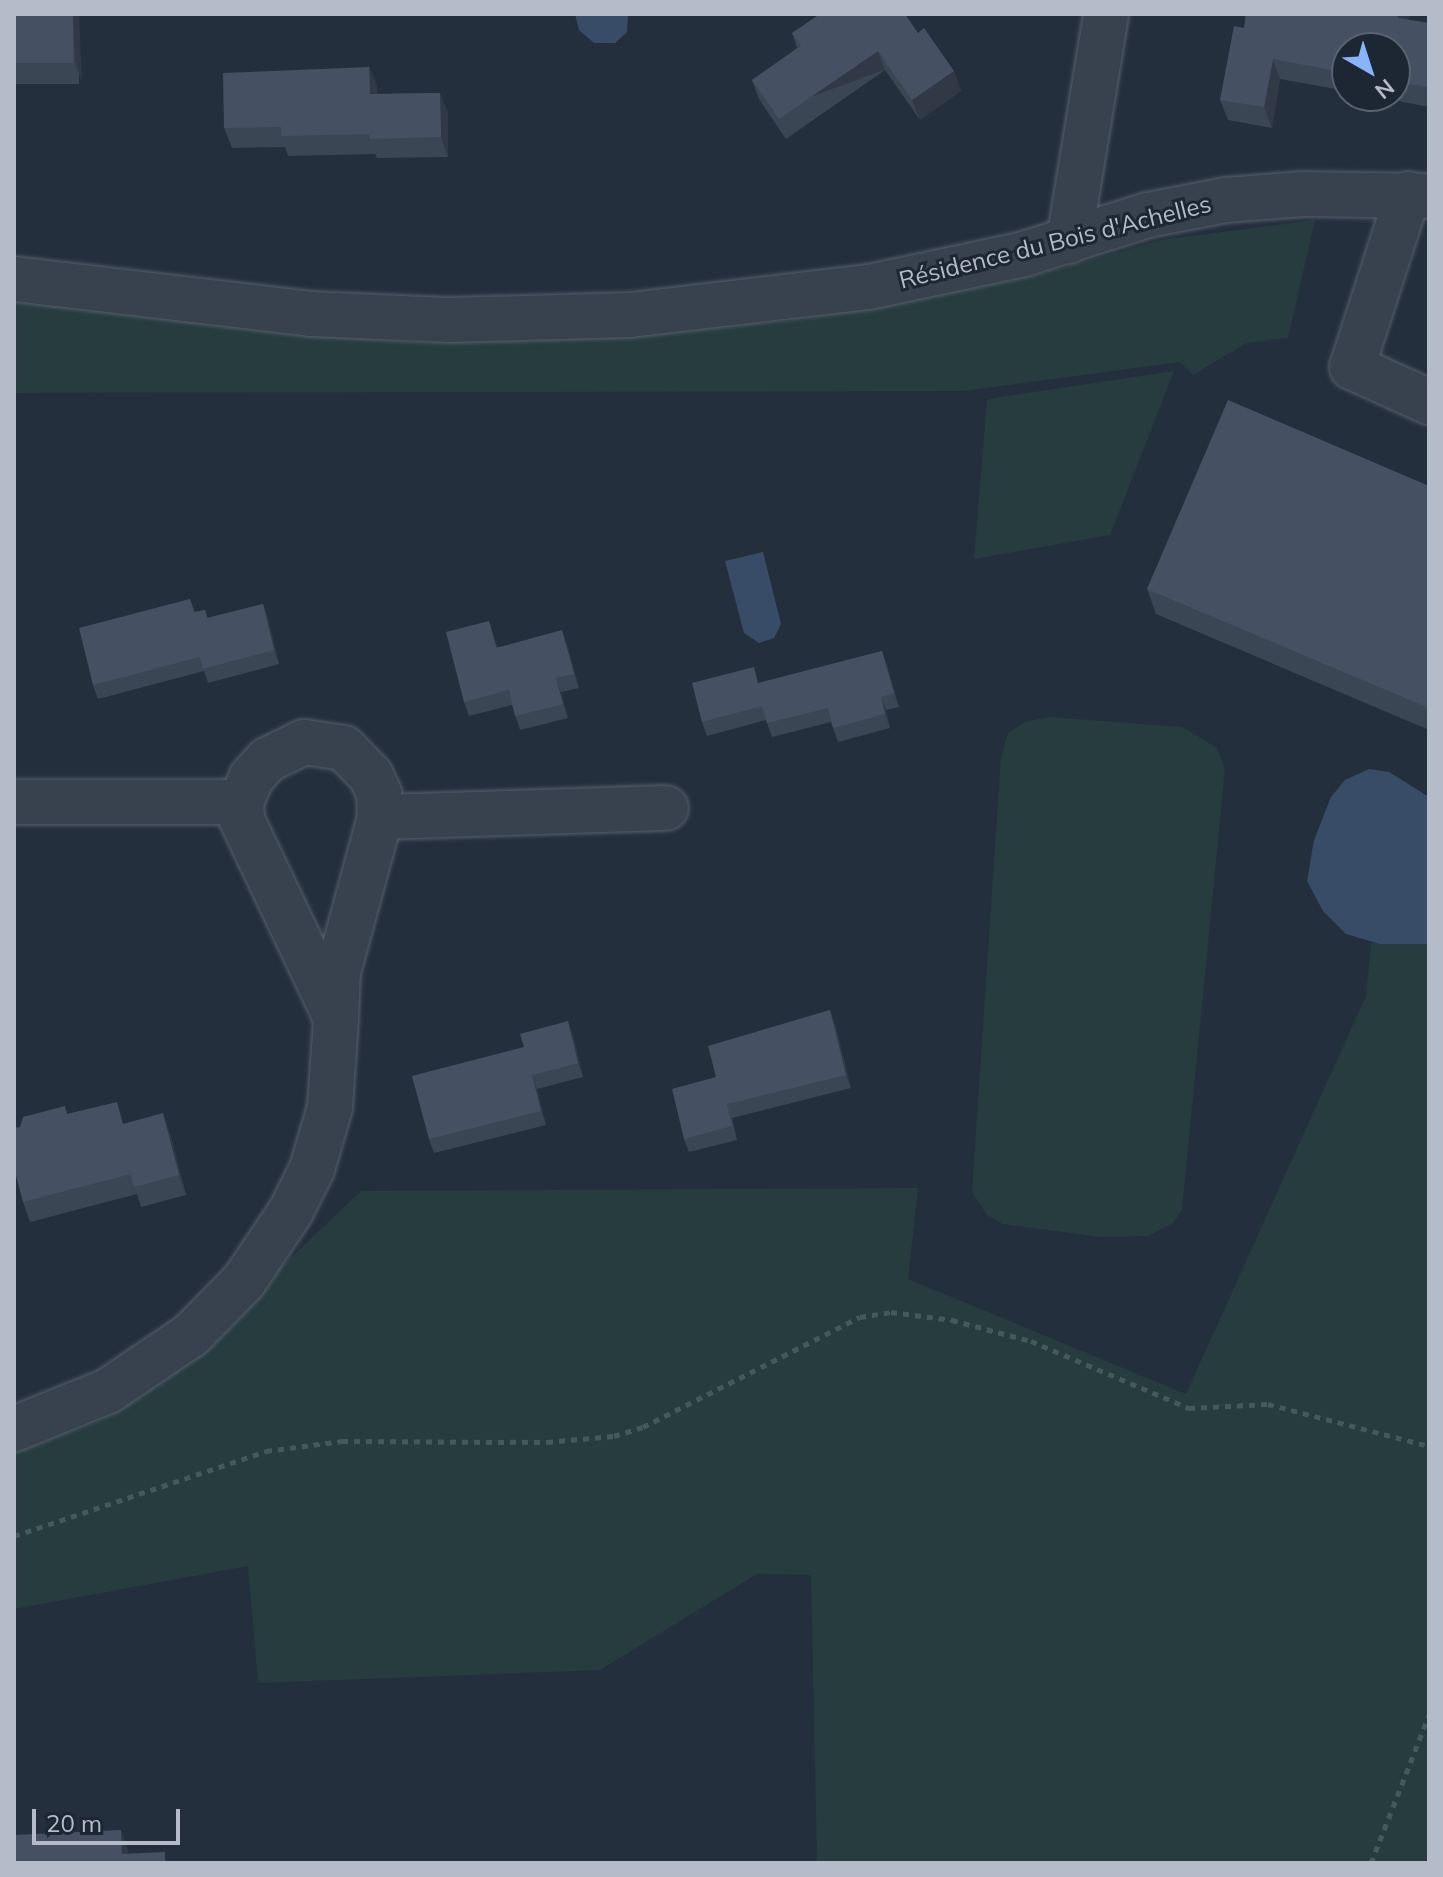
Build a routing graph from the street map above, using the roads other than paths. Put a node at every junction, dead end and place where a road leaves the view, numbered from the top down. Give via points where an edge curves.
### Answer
1 (1106, 14) edge
2 (1418, 195) edge
3 (1069, 241) junction
4 (14, 279) edge
5 (1429, 402) edge
6 (14, 802) edge
7 (241, 802) junction
8 (666, 808) dead end
9 (380, 817) junction
10 (336, 1018) junction
11 (14, 1429) edge

1 - 3 street
2 - 3 street, Résidence du Bois d'Achelles via 1226,200 1148,215
2 - 5 street via 1352,367
3 - 4 street, Résidence du Bois d'Achelles via 814,296 574,317 451,320 284,312
6 - 7 street
7 - 9 street via 251,778 283,748 326,741 344,748 371,776 379,793
7 - 10 street via 253,849
8 - 9 street
9 - 10 street via 338,972
10 - 11 street via 330,1107 316,1157 291,1211 244,1281 191,1335 150,1366 108,1391

